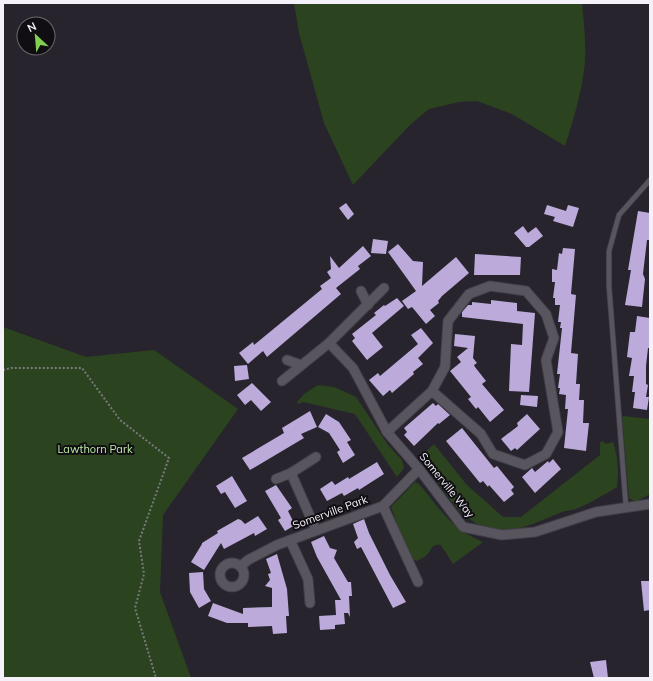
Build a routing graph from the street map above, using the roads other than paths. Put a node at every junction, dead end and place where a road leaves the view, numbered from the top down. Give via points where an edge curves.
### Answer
1 (650, 180) edge
2 (384, 288) dead end
3 (361, 291) dead end
4 (368, 305) junction
5 (329, 343) junction
6 (287, 360) dead end
7 (302, 365) junction
8 (282, 381) dead end
9 (432, 391) junction
10 (386, 432) junction
11 (316, 457) dead end
12 (419, 469) junction
13 (291, 473) junction
14 (276, 479) dead end
15 (650, 504) edge
16 (383, 506) junction
17 (626, 507) junction
18 (316, 530) junction
19 (290, 540) junction
20 (241, 566) dead end
21 (418, 582) dead end
22 (310, 602) dead end

1 - 17 lane via 619,214 609,251
2 - 4 street
3 - 4 street
4 - 5 street
5 - 7 street
5 - 10 street, Somerville Way via 353,368
6 - 7 street
7 - 8 street
9 - 9 street via 445,367 448,321 469,294 490,286 526,291 546,314 554,338 546,360 558,432 546,454 525,465 493,454 481,434
9 - 10 street
10 - 12 street, Somerville Way
11 - 13 street
12 - 16 street, Somerville Park
12 - 17 street, Somerville Way via 463,527 502,536 535,532 596,512
13 - 14 street
13 - 18 street
15 - 17 street, Somerville Way
16 - 18 street, Somerville Park
16 - 21 street
18 - 19 street, Somerville Park
19 - 20 street, Somerville Park via 248,560
19 - 22 street via 308,579

